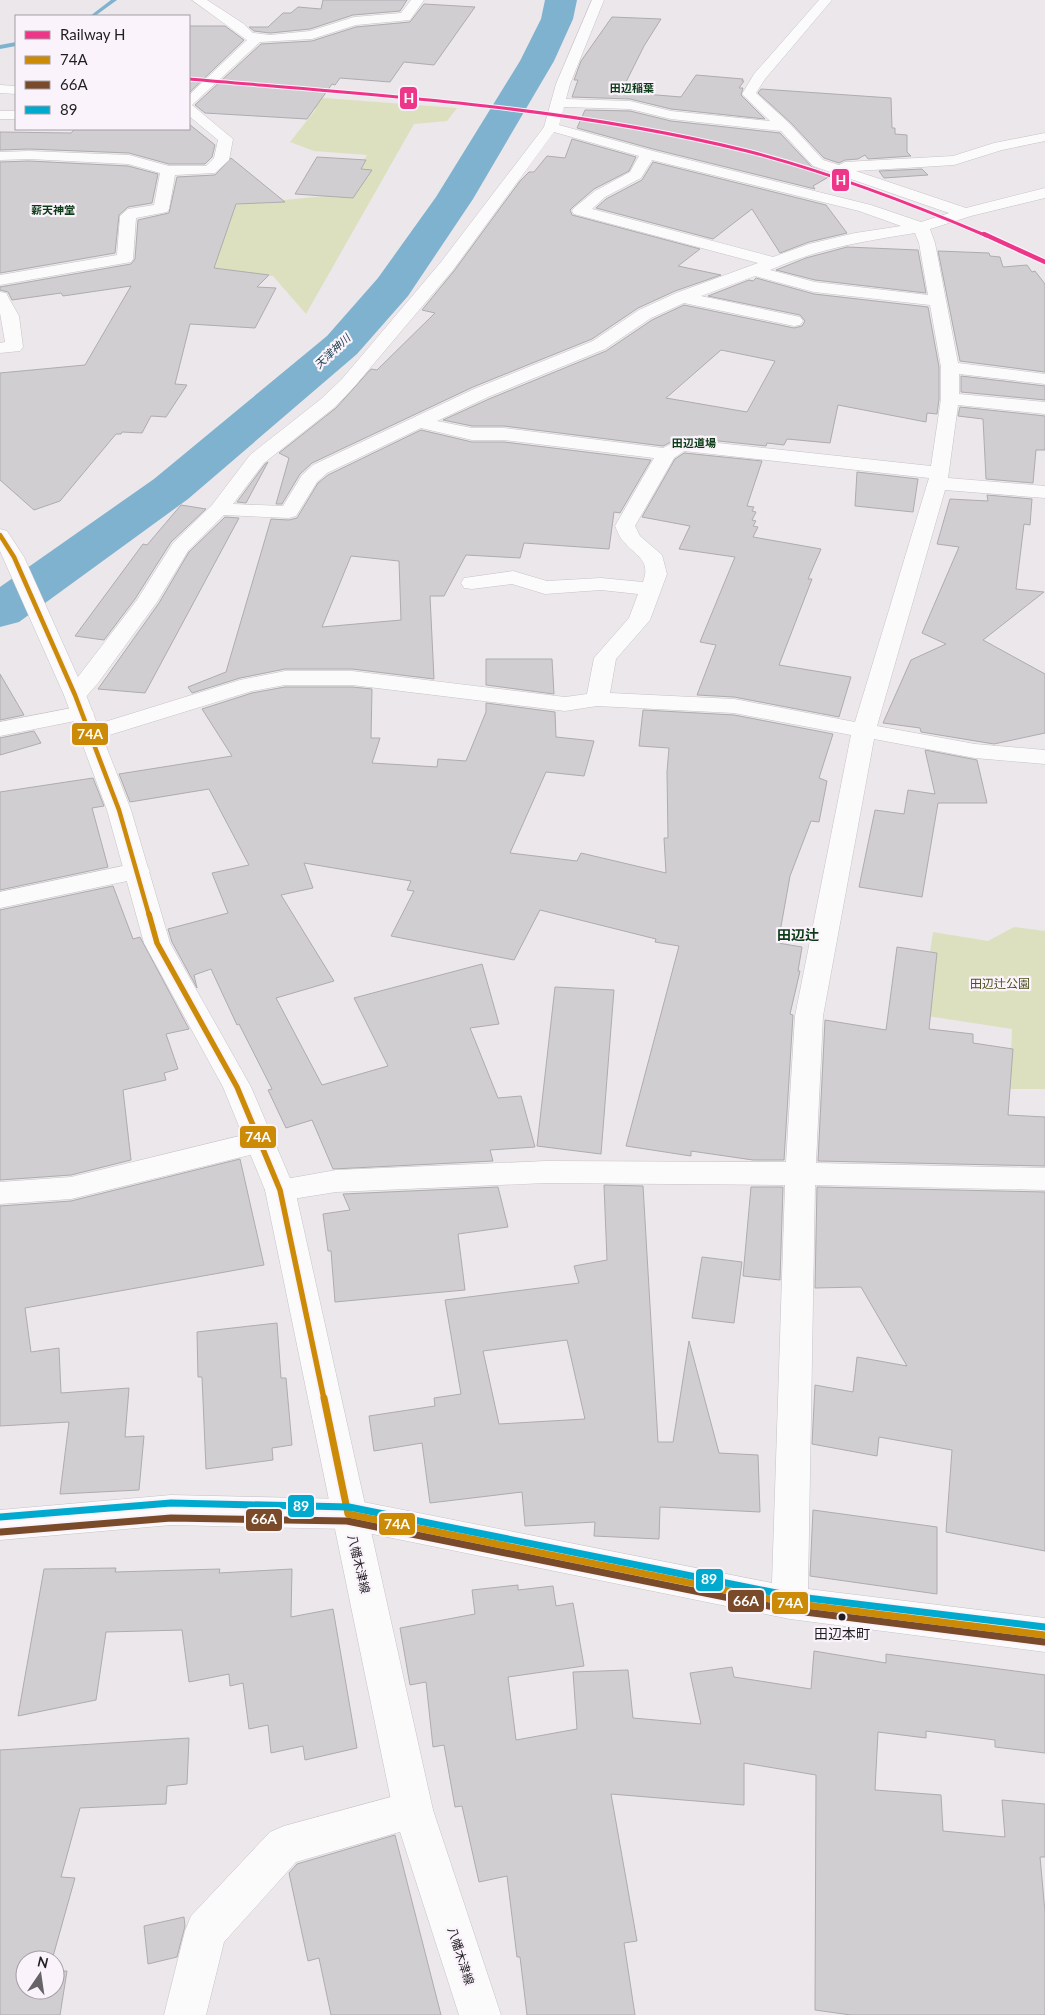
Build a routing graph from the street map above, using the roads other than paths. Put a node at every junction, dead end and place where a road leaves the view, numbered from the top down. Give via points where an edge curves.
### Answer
1 (198, 0) edge
2 (418, 0) edge
3 (598, 0) edge
4 (826, 0) edge
5 (256, 39) junction
6 (0, 88) edge
7 (15, 90) edge
8 (190, 101) edge
9 (557, 103) junction
10 (190, 110) edge
11 (0, 115) edge
12 (15, 115) edge
13 (551, 127) junction
14 (785, 127) junction
15 (1045, 136) edge
16 (648, 154) junction
17 (0, 156) edge
18 (833, 168) junction
19 (168, 171) junction
20 (1045, 193) edge
21 (965, 213) junction
22 (920, 227) junction
23 (774, 262) junction
24 (754, 271) junction
25 (0, 280) edge
26 (0, 297) edge
27 (682, 297) junction
28 (938, 301) junction
29 (794, 321) dead end
30 (0, 348) edge
31 (950, 367) junction
32 (1045, 379) edge
33 (950, 399) junction
34 (1045, 408) edge
35 (420, 422) junction
36 (666, 454) junction
37 (939, 478) junction
38 (1045, 492) edge
39 (219, 509) junction
40 (0, 535) edge
41 (472, 583) dead end
42 (650, 589) junction
43 (597, 698) junction
44 (82, 714) junction
45 (0, 729) edge
46 (864, 731) junction
47 (1045, 757) edge
48 (137, 871) junction
49 (0, 900) edge
50 (260, 1142) junction
51 (800, 1174) junction
52 (1045, 1179) edge
53 (280, 1190) junction
54 (0, 1193) edge
55 (348, 1514) junction
56 (0, 1525) edge
57 (790, 1604) junction
58 (1045, 1635) edge
59 (413, 1810) junction
60 (185, 2015) edge
61 (480, 2015) edge

1 - 5 street
2 - 5 street via 405,17 354,21 312,35
3 - 9 street
4 - 14 street via 759,77 749,94
5 - 8 street
6 - 7 street
9 - 13 street
9 - 14 street via 630,106 671,115
10 - 19 street via 226,139 221,160 210,170
11 - 12 street
13 - 16 street
13 - 39 street via 447,266 372,356 328,403 257,460
14 - 18 street via 818,163
15 - 18 street via 954,160
16 - 22 street via 856,206
16 - 23 street via 636,174 600,194 580,211
17 - 19 street via 29,154 129,160
18 - 21 street
19 - 25 street via 161,209 134,212 128,216 125,259
20 - 21 street
21 - 22 street
22 - 23 street via 809,249
22 - 28 street via 927,243
23 - 24 street
24 - 27 street
24 - 28 street via 814,287
26 - 30 street via 10,316 14,347
27 - 29 street
27 - 35 street via 646,314 599,345
28 - 31 street
31 - 32 street
31 - 33 street
33 - 34 street
33 - 37 street
35 - 36 street via 456,433 504,434
35 - 39 street via 320,469 289,512
36 - 37 street via 681,445
36 - 42 street via 626,526 632,539 652,555 656,574
37 - 38 street
37 - 46 street
39 - 44 street via 180,547 146,602 90,678
40 - 44 street, 八幡木津線 via 14,557
41 - 42 street via 513,577 544,588 601,584
42 - 43 street via 639,620 604,658
43 - 44 street via 565,704 352,678 285,678
43 - 46 street via 734,706
44 - 45 street
44 - 48 street, 八幡木津線 via 119,810
46 - 47 street via 975,751
46 - 51 street via 809,1016
48 - 49 street
48 - 50 street, 八幡木津線 via 158,943 236,1087
50 - 53 street, 八幡木津線
50 - 54 street via 71,1188
51 - 52 street
51 - 53 street via 546,1172 336,1181
51 - 57 street
53 - 55 street, 八幡木津線
55 - 56 street via 170,1510
55 - 57 street
55 - 59 street, 八幡木津線
57 - 58 street
59 - 60 street via 284,1846 206,1932
59 - 61 street, 八幡木津線

